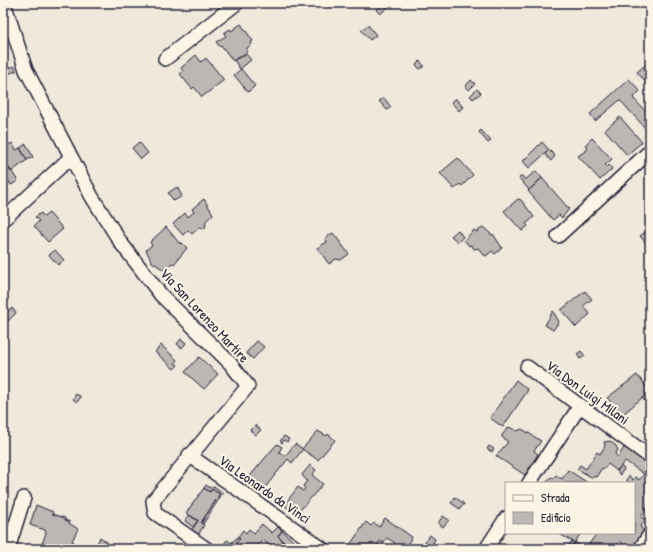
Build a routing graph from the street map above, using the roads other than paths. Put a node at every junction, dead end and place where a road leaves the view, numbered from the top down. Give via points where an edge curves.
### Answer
1 (4, 3) edge
2 (237, 3) edge
3 (165, 59) dead end
4 (650, 151) edge
5 (71, 157) junction
6 (3, 220) edge
7 (558, 236) dead end
8 (527, 367) dead end
9 (580, 406) junction
10 (189, 455) junction
11 (650, 456) edge
12 (530, 482) edge
13 (24, 498) dead end
14 (505, 520) edge
15 (650, 534) edge
16 (8, 549) edge
17 (207, 549) edge
18 (323, 549) edge
19 (486, 549) edge
20 (640, 549) edge

1 - 5 street, Via San Lorenzo Martire via 26,70
2 - 3 street
4 - 7 street
5 - 6 street
5 - 10 street, Via San Lorenzo Martire via 121,243 161,295 230,363 248,386
8 - 9 street, Via Don Luigi Milani
9 - 11 street, Via Don Luigi Milani
9 - 12 street
10 - 17 street, Via San Lorenzo Martire via 153,501 155,513
10 - 18 street, Via Leonardo da Vinci
13 - 16 street
14 - 19 street
15 - 20 street

